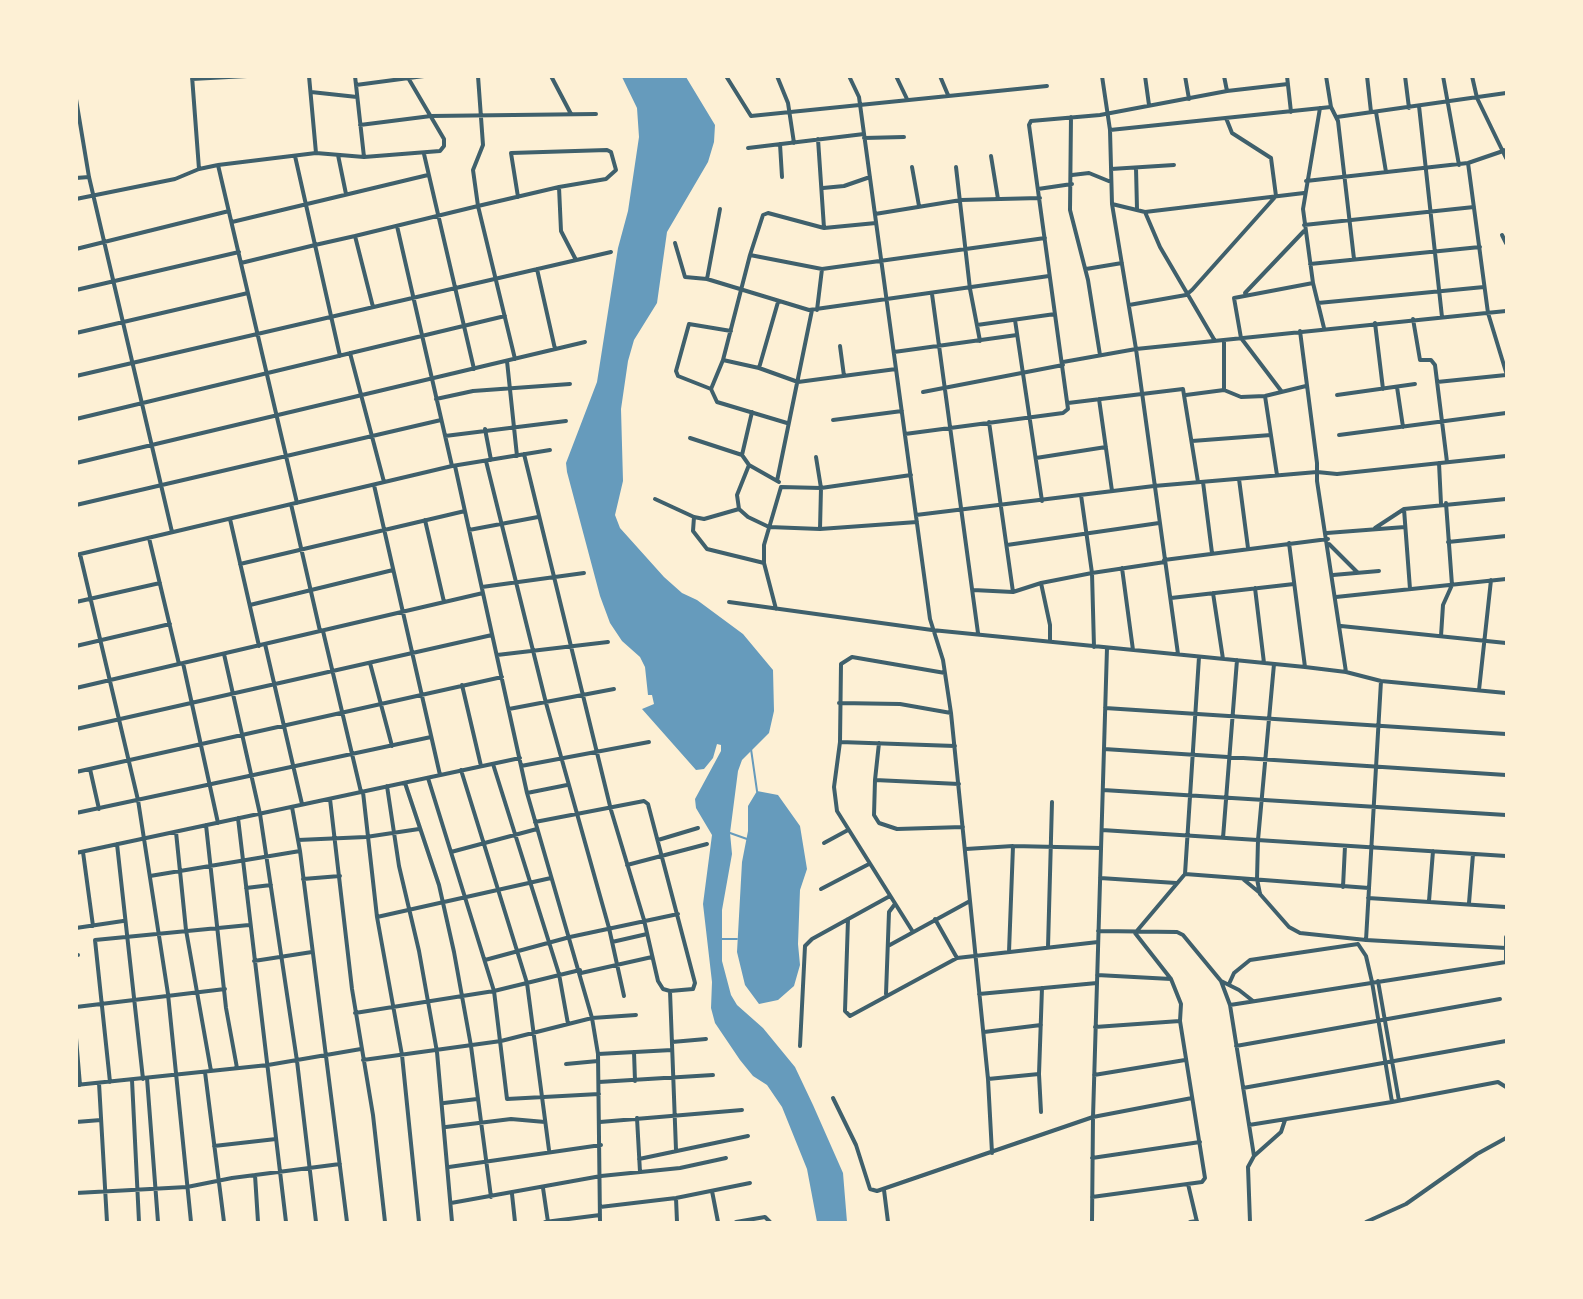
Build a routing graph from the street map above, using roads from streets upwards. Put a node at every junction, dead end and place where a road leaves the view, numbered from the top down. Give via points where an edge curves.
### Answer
1 (247, 76) edge
2 (309, 76) edge
3 (355, 76) edge
4 (424, 76) edge
5 (478, 76) edge
6 (550, 76) edge
7 (726, 76) edge
8 (777, 76) edge
9 (849, 76) edge
10 (896, 76) edge
11 (940, 76) edge
12 (1145, 76) edge
13 (1185, 76) edge
14 (1224, 76) edge
15 (1287, 76) edge
16 (1326, 76) edge
17 (1367, 76) edge
18 (1405, 76) edge
19 (1443, 76) edge
20 (1473, 76) edge
21 (407, 77) edge
22 (1103, 77) edge
23 (192, 78) edge
24 (1288, 84) junction
25 (356, 85) junction
26 (1047, 86) dead end
27 (1227, 91) junction
28 (311, 92) junction
29 (1506, 93) edge
30 (948, 95) junction
31 (357, 97) junction
32 (77, 99) edge
33 (907, 99) junction
34 (1189, 99) junction
35 (1476, 99) junction
36 (1446, 102) junction
37 (859, 103) junction
38 (1149, 106) junction
39 (1419, 106) junction
40 (1331, 107) junction
41 (1320, 108) junction
42 (1409, 108) junction
43 (789, 111) junction
44 (1291, 112) junction
45 (1373, 112) junction
46 (482, 114) junction
47 (571, 114) junction
48 (596, 114) dead end
49 (1108, 114) junction
50 (430, 116) junction
51 (1071, 117) junction
52 (1337, 117) junction
53 (1226, 118) junction
54 (360, 125) junction
55 (1110, 130) junction
56 (864, 136) junction
57 (904, 137) dead end
58 (818, 139) junction
59 (794, 143) junction
60 (83, 144) junction
61 (780, 144) junction
62 (76, 145) edge
63 (748, 148) dead end
64 (1505, 150) edge
65 (316, 153) junction
66 (424, 154) junction
67 (338, 155) junction
68 (295, 156) junction
69 (991, 156) dead end
70 (363, 158) junction
71 (1506, 158) edge
72 (1468, 163) junction
73 (218, 165) junction
74 (1174, 165) dead end
75 (1459, 165) junction
76 (912, 167) dead end
77 (956, 167) dead end
78 (1136, 168) junction
79 (199, 169) junction
80 (1111, 169) junction
81 (1424, 169) junction
82 (1386, 172) junction
83 (428, 175) junction
84 (1072, 175) junction
85 (89, 177) junction
86 (783, 177) dead end
87 (870, 177) junction
88 (1343, 177) junction
89 (76, 178) edge
90 (1306, 181) junction
91 (1111, 182) junction
92 (1072, 183) junction
93 (559, 187) junction
94 (823, 188) junction
95 (1038, 189) junction
96 (1304, 193) junction
97 (346, 194) junction
98 (93, 196) junction
99 (518, 196) junction
100 (1276, 196) junction
101 (1040, 198) junction
102 (76, 199) edge
103 (998, 199) junction
104 (961, 200) junction
105 (306, 204) junction
106 (1112, 204) junction
107 (478, 206) junction
108 (919, 206) junction
109 (1474, 207) junction
110 (720, 209) dead end
111 (1137, 209) junction
112 (229, 211) junction
113 (1429, 211) junction
114 (1145, 212) junction
115 (875, 214) junction
116 (438, 216) junction
117 (1348, 220) junction
118 (232, 222) junction
119 (876, 223) junction
120 (397, 226) junction
121 (1304, 227) junction
122 (824, 228) junction
123 (1502, 235) dead end
124 (355, 236) junction
125 (1045, 238) junction
126 (104, 242) junction
127 (675, 243) dead end
128 (1506, 243) edge
129 (315, 245) junction
130 (1480, 247) junction
131 (76, 249) edge
132 (965, 250) junction
133 (238, 252) junction
134 (611, 252) dead end
135 (1434, 252) junction
136 (750, 255) junction
137 (1354, 259) junction
138 (576, 260) junction
139 (881, 261) junction
140 (241, 263) junction
141 (1122, 263) junction
142 (1310, 264) junction
143 (537, 269) junction
144 (822, 269) junction
145 (1086, 269) junction
146 (1049, 276) junction
147 (495, 279) junction
148 (707, 279) junction
149 (113, 281) junction
150 (1313, 283) junction
151 (1484, 287) junction
152 (455, 288) junction
153 (970, 289) junction
154 (76, 290) edge
155 (741, 290) junction
156 (1439, 290) junction
157 (248, 293) junction
158 (932, 294) junction
159 (1244, 294) junction
160 (1186, 295) junction
161 (413, 298) junction
162 (886, 300) junction
163 (778, 302) junction
164 (1318, 303) junction
165 (1129, 305) junction
166 (373, 308) junction
167 (814, 310) junction
168 (1506, 311) edge
169 (1488, 313) junction
170 (1055, 314) junction
171 (505, 316) junction
172 (331, 317) junction
173 (1442, 317) junction
174 (1413, 319) junction
175 (1015, 320) junction
176 (123, 322) junction
177 (1375, 323) junction
178 (977, 325) junction
179 (464, 326) junction
180 (1324, 327) junction
181 (1300, 330) junction
182 (731, 331) junction
183 (76, 333) edge
184 (258, 334) junction
185 (1017, 335) junction
186 (422, 336) junction
187 (1241, 338) junction
188 (1224, 340) junction
189 (980, 341) junction
190 (1215, 341) junction
191 (585, 342) dead end
192 (840, 346) dead end
193 (940, 348) junction
194 (1136, 349) junction
195 (555, 350) junction
196 (894, 352) junction
197 (350, 353) junction
198 (1100, 355) junction
199 (340, 356) junction
200 (515, 359) junction
201 (723, 360) junction
202 (507, 361) junction
203 (132, 363) junction
204 (1063, 364) junction
205 (759, 368) junction
206 (474, 369) junction
207 (896, 369) junction
208 (267, 373) junction
209 (1506, 373) edge
210 (1024, 374) junction
211 (76, 376) edge
212 (844, 376) junction
213 (432, 378) junction
214 (798, 382) junction
215 (1437, 382) junction
216 (570, 384) dead end
217 (1414, 384) dead end
218 (946, 386) junction
219 (1306, 386) junction
220 (1397, 387) junction
221 (510, 389) junction
222 (711, 389) junction
223 (1383, 389) junction
224 (1224, 390) junction
225 (923, 392) dead end
226 (1282, 392) junction
227 (1142, 394) junction
228 (361, 395) junction
229 (1186, 395) junction
230 (1336, 395) dead end
231 (1265, 396) junction
232 (436, 399) junction
233 (1099, 399) junction
234 (142, 403) junction
235 (1068, 403) junction
236 (902, 411) junction
237 (752, 412) junction
238 (1506, 413) edge
239 (277, 415) junction
240 (1029, 416) junction
241 (76, 419) edge
242 (441, 420) junction
243 (833, 420) dead end
244 (566, 421) dead end
245 (989, 422) junction
246 (1441, 422) junction
247 (788, 423) junction
248 (514, 426) junction
249 (1403, 427) junction
250 (951, 428) junction
251 (485, 429) junction
252 (905, 434) junction
253 (1271, 435) junction
254 (1340, 435) dead end
255 (371, 436) junction
256 (445, 436) junction
257 (690, 438) dead end
258 (1192, 441) junction
259 (151, 445) junction
260 (1106, 447) junction
261 (550, 450) dead end
262 (524, 454) junction
263 (742, 455) junction
264 (286, 456) junction
265 (517, 456) junction
266 (816, 456) dead end
267 (1506, 456) edge
268 (1036, 458) junction
269 (489, 460) junction
270 (1446, 462) junction
271 (76, 463) edge
272 (1439, 463) junction
273 (748, 465) junction
274 (453, 466) junction
275 (1317, 472) junction
276 (911, 475) junction
277 (1278, 476) junction
278 (1239, 479) junction
279 (777, 481) junction
280 (384, 482) junction
281 (1200, 482) junction
282 (374, 485) junction
283 (785, 485) junction
284 (161, 486) junction
285 (1154, 486) junction
286 (821, 488) junction
287 (1112, 491) junction
288 (1081, 495) junction
289 (655, 499) dead end
290 (1506, 499) edge
291 (1042, 501) junction
292 (297, 503) junction
293 (291, 504) junction
294 (1444, 504) junction
295 (76, 505) edge
296 (1002, 506) junction
297 (739, 509) junction
298 (1404, 509) junction
299 (962, 510) junction
300 (465, 511) junction
301 (916, 515) junction
302 (538, 517) junction
303 (694, 517) junction
304 (230, 519) junction
305 (425, 520) junction
306 (917, 522) junction
307 (1159, 523) junction
308 (501, 524) junction
309 (769, 527) junction
310 (1405, 527) junction
311 (1375, 528) junction
312 (820, 529) junction
313 (384, 530) junction
314 (469, 530) junction
315 (172, 532) junction
316 (1087, 533) junction
317 (1327, 533) junction
318 (1506, 536) edge
319 (149, 538) junction
320 (1328, 541) junction
321 (1448, 542) junction
322 (1289, 543) junction
323 (1007, 545) junction
324 (1248, 548) junction
325 (302, 549) junction
326 (1212, 553) junction
327 (78, 555) edge
328 (1165, 561) junction
329 (764, 563) junction
330 (240, 564) junction
331 (1122, 568) junction
332 (393, 570) junction
333 (1379, 571) dead end
334 (584, 573) dead end
335 (1092, 573) junction
336 (1358, 573) junction
337 (1333, 575) junction
338 (554, 576) junction
339 (1506, 579) edge
340 (1491, 580) junction
341 (516, 581) junction
342 (160, 583) junction
343 (1041, 583) junction
344 (1294, 584) junction
345 (1452, 585) junction
346 (482, 587) junction
347 (1255, 588) junction
348 (973, 590) junction
349 (1410, 590) junction
350 (311, 591) junction
351 (1013, 592) junction
352 (483, 593) junction
353 (1213, 593) junction
354 (1336, 597) junction
355 (1171, 598) junction
356 (91, 599) junction
357 (76, 602) edge
358 (444, 602) junction
359 (729, 602) dead end
360 (250, 605) junction
361 (776, 610) junction
362 (403, 612) junction
363 (170, 624) junction
364 (1341, 626) junction
365 (932, 630) junction
366 (322, 631) junction
367 (978, 633) junction
368 (492, 635) junction
369 (1441, 636) junction
370 (101, 640) junction
371 (1483, 640) junction
372 (1050, 641) junction
373 (608, 642) dead end
374 (1506, 643) edge
375 (262, 645) junction
376 (76, 646) edge
377 (571, 647) junction
378 (1094, 647) junction
379 (1107, 648) junction
380 (532, 649) junction
381 (1133, 650) junction
382 (412, 653) junction
383 (224, 654) junction
384 (1178, 654) junction
385 (497, 655) junction
386 (1199, 657) junction
387 (1223, 659) junction
388 (1237, 660) junction
389 (370, 663) junction
390 (1264, 663) junction
391 (181, 664) junction
392 (1274, 664) junction
393 (1305, 667) junction
394 (333, 671) junction
395 (1346, 672) junction
396 (945, 673) junction
397 (502, 677) junction
398 (110, 680) junction
399 (1381, 681) junction
400 (274, 685) junction
401 (462, 686) junction
402 (76, 688) edge
403 (614, 689) dead end
404 (1479, 690) junction
405 (1506, 693) edge
406 (233, 694) junction
407 (422, 694) junction
408 (583, 696) junction
409 (192, 703) junction
410 (546, 703) junction
411 (839, 703) junction
412 (380, 706) junction
413 (1105, 708) junction
414 (509, 709) junction
415 (342, 712) junction
416 (951, 713) junction
417 (1195, 713) junction
418 (1232, 715) junction
419 (1268, 718) junction
420 (120, 720) junction
421 (1378, 725) junction
422 (284, 726) junction
423 (76, 729) edge
424 (1506, 734) edge
425 (242, 735) junction
426 (431, 736) junction
427 (649, 742) dead end
428 (840, 742) junction
429 (879, 743) junction
430 (201, 744) junction
431 (392, 746) junction
432 (955, 746) junction
433 (1104, 749) junction
434 (597, 752) junction
435 (352, 754) junction
436 (1193, 754) junction
437 (1229, 757) junction
438 (520, 758) junction
439 (560, 759) junction
440 (1264, 759) junction
441 (129, 760) junction
442 (493, 764) junction
443 (293, 766) junction
444 (481, 766) junction
445 (521, 766) junction
446 (1376, 766) junction
447 (90, 769) junction
448 (461, 770) junction
449 (76, 772) edge
450 (440, 775) junction
451 (1506, 775) edge
452 (251, 776) junction
453 (428, 778) junction
454 (875, 780) junction
455 (405, 783) junction
456 (210, 784) junction
457 (959, 784) junction
458 (387, 786) junction
459 (567, 786) junction
460 (1103, 790) junction
461 (362, 792) junction
462 (527, 793) junction
463 (1190, 795) junction
464 (1226, 797) junction
465 (330, 799) junction
466 (138, 800) junction
467 (1262, 800) junction
468 (1052, 802) dead end
469 (302, 805) junction
470 (292, 807) junction
471 (1374, 807) junction
472 (99, 808) junction
473 (611, 810) junction
474 (76, 813) edge
475 (260, 814) junction
476 (575, 815) junction
477 (1506, 815) edge
478 (238, 818) junction
479 (535, 822) junction
480 (218, 823) junction
481 (206, 825) junction
482 (963, 827) junction
483 (698, 828) dead end
484 (419, 829) junction
485 (537, 829) junction
486 (848, 830) junction
487 (1102, 830) junction
488 (176, 832) junction
489 (393, 832) junction
490 (515, 835) junction
491 (1188, 836) junction
492 (366, 837) junction
493 (336, 838) junction
494 (1223, 838) junction
495 (143, 840) junction
496 (298, 840) junction
497 (658, 840) junction
498 (1258, 840) junction
499 (483, 843) junction
500 (707, 843) dead end
501 (824, 843) dead end
502 (117, 844) junction
503 (1013, 846) junction
504 (1051, 846) junction
505 (1345, 846) junction
506 (1371, 847) junction
507 (1101, 848) junction
508 (966, 849) junction
509 (300, 851) junction
510 (1433, 851) junction
511 (83, 852) junction
512 (451, 852) junction
513 (76, 853) edge
514 (1473, 854) junction
515 (267, 856) junction
516 (662, 856) junction
517 (1506, 856) edge
518 (244, 861) junction
519 (869, 864) junction
520 (627, 865) junction
521 (211, 866) junction
522 (181, 871) junction
523 (1185, 874) junction
524 (150, 876) junction
525 (340, 876) junction
526 (1100, 878) junction
527 (1243, 878) junction
528 (303, 879) junction
529 (551, 879) junction
530 (1257, 879) junction
531 (529, 883) junction
532 (1177, 883) junction
533 (271, 885) junction
534 (1343, 887) junction
535 (246, 888) junction
536 (1369, 888) junction
537 (821, 890) dead end
538 (497, 892) junction
539 (1260, 894) junction
540 (890, 896) junction
541 (1368, 898) junction
542 (465, 899) junction
543 (970, 901) junction
544 (1429, 901) junction
545 (1469, 903) junction
546 (443, 904) junction
547 (895, 904) junction
548 (1506, 907) edge
549 (410, 912) junction
550 (678, 914) junction
551 (377, 917) junction
552 (848, 919) junction
553 (935, 919) junction
554 (644, 920) junction
555 (123, 921) junction
556 (249, 925) junction
557 (93, 926) junction
558 (219, 927) junction
559 (76, 928) edge
560 (609, 928) junction
561 (186, 930) junction
562 (1098, 931) junction
563 (158, 932) junction
564 (913, 932) junction
565 (1135, 933) junction
566 (647, 934) junction
567 (125, 935) junction
568 (570, 937) junction
569 (1506, 937) edge
570 (1366, 940) junction
571 (549, 942) junction
572 (612, 942) junction
573 (1098, 942) junction
574 (888, 946) junction
575 (1048, 947) junction
576 (1506, 948) edge
577 (517, 951) junction
578 (312, 952) junction
579 (1009, 952) junction
580 (974, 955) junction
581 (282, 956) junction
582 (652, 957) junction
583 (957, 958) junction
584 (485, 960) junction
585 (254, 961) junction
586 (1506, 961) edge
587 (617, 965) junction
588 (580, 971) junction
589 (559, 974) junction
590 (1097, 975) junction
591 (1172, 979) junction
592 (1221, 981) junction
593 (1378, 981) junction
594 (1372, 982) junction
595 (526, 983) junction
596 (1097, 983) junction
597 (1229, 984) junction
598 (1042, 988) junction
599 (225, 989) junction
600 (198, 991) junction
601 (494, 991) junction
602 (670, 992) junction
603 (168, 994) junction
604 (979, 994) junction
605 (886, 995) junction
606 (624, 996) dead end
607 (463, 997) junction
608 (135, 999) junction
609 (1500, 999) dead end
610 (1253, 1001) junction
611 (427, 1002) junction
612 (103, 1004) junction
613 (1230, 1005) junction
614 (76, 1006) edge
615 (393, 1006) junction
616 (355, 1013) junction
617 (636, 1015) dead end
618 (592, 1018) junction
619 (1384, 1020) junction
620 (1180, 1021) junction
621 (1378, 1021) junction
622 (568, 1024) junction
623 (1041, 1025) junction
624 (1095, 1027) junction
625 (984, 1032) junction
626 (533, 1033) junction
627 (76, 1038) edge
628 (706, 1039) dead end
629 (501, 1041) junction
630 (1506, 1041) edge
631 (672, 1042) junction
632 (471, 1046) junction
633 (800, 1046) dead end
634 (1236, 1046) junction
635 (361, 1049) junction
636 (672, 1050) junction
637 (437, 1052) junction
638 (634, 1052) junction
639 (598, 1054) junction
640 (402, 1055) junction
641 (324, 1057) junction
642 (363, 1060) junction
643 (598, 1060) junction
644 (1185, 1060) junction
645 (297, 1061) junction
646 (1392, 1061) junction
647 (1385, 1062) junction
648 (566, 1064) dead end
649 (268, 1065) junction
650 (237, 1068) junction
651 (211, 1071) junction
652 (205, 1072) junction
653 (1039, 1074) junction
654 (176, 1075) junction
655 (713, 1075) dead end
656 (1094, 1075) junction
657 (674, 1078) junction
658 (145, 1079) junction
659 (988, 1079) junction
660 (132, 1080) junction
661 (635, 1080) junction
662 (111, 1082) junction
663 (599, 1082) junction
664 (99, 1083) junction
665 (78, 1085) edge
666 (1506, 1087) edge
667 (1243, 1088) junction
668 (599, 1094) junction
669 (833, 1098) dead end
670 (1191, 1098) junction
671 (477, 1099) junction
672 (543, 1099) junction
673 (1399, 1101) junction
674 (1392, 1102) junction
675 (444, 1103) junction
676 (742, 1110) dead end
677 (1041, 1112) dead end
678 (674, 1115) junction
679 (1093, 1117) junction
680 (637, 1118) junction
681 (1285, 1119) junction
682 (102, 1120) junction
683 (76, 1122) edge
684 (545, 1122) junction
685 (600, 1122) junction
686 (479, 1123) junction
687 (1249, 1125) junction
688 (446, 1127) junction
689 (748, 1136) dead end
690 (1506, 1138) edge
691 (276, 1139) junction
692 (1200, 1143) junction
693 (601, 1145) junction
694 (213, 1146) junction
695 (549, 1150) junction
696 (676, 1150) junction
697 (992, 1153) junction
698 (1254, 1156) junction
699 (726, 1158) dead end
700 (1092, 1158) junction
701 (639, 1159) junction
702 (485, 1161) junction
703 (340, 1164) junction
704 (449, 1167) junction
705 (311, 1168) junction
706 (640, 1172) junction
707 (279, 1173) junction
708 (255, 1175) junction
709 (601, 1176) junction
710 (219, 1180) junction
711 (750, 1183) dead end
712 (1188, 1184) junction
713 (187, 1187) junction
714 (543, 1188) junction
715 (156, 1190) junction
716 (884, 1190) junction
717 (137, 1191) junction
718 (712, 1191) junction
719 (105, 1192) junction
720 (76, 1193) edge
721 (512, 1194) junction
722 (491, 1197) junction
723 (1092, 1197) junction
724 (676, 1198) junction
725 (451, 1203) junction
726 (600, 1207) junction
727 (600, 1215) junction
728 (107, 1222) edge
729 (139, 1222) edge
730 (158, 1222) edge
731 (191, 1222) edge
732 (224, 1222) edge
733 (258, 1222) edge
734 (285, 1222) edge
735 (316, 1222) edge
736 (347, 1222) edge
737 (385, 1222) edge
738 (419, 1222) edge
739 (452, 1222) edge
740 (515, 1222) edge
741 (547, 1222) edge
742 (600, 1222) edge
743 (677, 1222) edge
744 (718, 1222) edge
745 (736, 1222) edge
746 (770, 1222) edge
747 (888, 1222) edge
748 (1092, 1222) edge
749 (1190, 1222) edge
750 (1197, 1222) edge
751 (1250, 1222) edge
752 (1366, 1222) edge

1 - 23 street
2 - 28 street
3 - 25 street
4 - 21 street
5 - 46 street
6 - 47 street
7 - 43 street via 750,115
8 - 43 street
9 - 37 street
10 - 33 street
11 - 30 street
12 - 38 street
13 - 34 street
14 - 27 street
15 - 24 street
16 - 40 street
17 - 45 street
18 - 42 street
19 - 36 street
20 - 35 street
21 - 25 street
21 - 50 street
22 - 49 street
23 - 79 street
24 - 27 street
24 - 44 street
25 - 31 street
26 - 30 street
27 - 34 street
28 - 31 street
28 - 65 street
29 - 35 street
30 - 33 street
31 - 54 street
32 - 60 street
33 - 37 street
34 - 38 street
35 - 36 street
35 - 64 street
36 - 39 street
36 - 75 street
37 - 43 street
37 - 56 street
38 - 49 street
39 - 42 street
39 - 81 street
40 - 41 street
40 - 52 street
41 - 44 street
41 - 90 street
42 - 45 street
43 - 59 street
44 - 53 street
45 - 52 street
45 - 82 street
46 - 47 street
46 - 50 street
46 - 107 street via 483,145 473,170
47 - 48 street
49 - 51 street
49 - 55 street
50 - 54 street
50 - 66 street via 444,146 440,151
51 - 84 street
51 - 95 street via 1033,120 1029,124
52 - 88 street
53 - 55 street
53 - 100 street via 1232,133 1271,158
54 - 70 street
55 - 80 street
56 - 57 street
56 - 58 street
56 - 87 street
58 - 59 street
58 - 94 street
59 - 61 street
60 - 62 street
60 - 85 street
61 - 63 street
61 - 86 street
64 - 71 street
64 - 72 street
65 - 67 street
65 - 68 street
66 - 70 street
66 - 83 street
67 - 70 street
67 - 97 street
68 - 73 street
68 - 105 street
69 - 103 street
72 - 75 street
72 - 109 street
73 - 79 street
73 - 112 street
74 - 78 street
75 - 81 street
76 - 108 street
77 - 104 street
78 - 80 street
78 - 111 street
79 - 98 street via 176,179
80 - 91 street
81 - 82 street
81 - 113 street
82 - 88 street
83 - 97 street
83 - 116 street
84 - 91 street via 1089,173
84 - 92 street
85 - 89 street
85 - 98 street
87 - 94 street
87 - 115 street
88 - 90 street
88 - 117 street
90 - 96 street
91 - 106 street
92 - 95 street
92 - 145 street via 1070,210
93 - 99 street
93 - 99 street via 613,175 616,170 611,152 511,153
93 - 138 street via 561,231
94 - 122 street
95 - 101 street
96 - 100 street
96 - 121 street
97 - 105 street
98 - 102 street
98 - 126 street
99 - 107 street
100 - 114 street
100 - 160 street
101 - 103 street
101 - 125 street
103 - 104 street
104 - 108 street
104 - 132 street
105 - 118 street
105 - 129 street
106 - 111 street
106 - 141 street
107 - 116 street
107 - 147 street
108 - 115 street
109 - 113 street
109 - 130 street
110 - 148 street
111 - 114 street
112 - 118 street
112 - 126 street
113 - 117 street
113 - 135 street
114 - 160 street
115 - 119 street
116 - 120 street
116 - 152 street
117 - 121 street
117 - 137 street
118 - 133 street
119 - 122 street
119 - 139 street
120 - 124 street
120 - 161 street
121 - 142 street
121 - 159 street
122 - 136 street via 765,213
123 - 128 street
124 - 129 street
124 - 166 street
125 - 132 street
125 - 146 street
126 - 131 street
126 - 149 street
127 - 148 street via 685,277
129 - 140 street
129 - 172 street
130 - 135 street
130 - 151 street
132 - 139 street
132 - 153 street
133 - 140 street
133 - 149 street
134 - 138 street
135 - 137 street
135 - 156 street
136 - 144 street
136 - 155 street
137 - 142 street
138 - 143 street
139 - 144 street
139 - 162 street
140 - 157 street
141 - 145 street
141 - 165 street
142 - 150 street
143 - 147 street
143 - 195 street
144 - 167 street
145 - 198 street
146 - 153 street
146 - 170 street
147 - 152 street
147 - 171 street
148 - 155 street
149 - 154 street
149 - 176 street
150 - 159 street
150 - 164 street
151 - 156 street
151 - 169 street
152 - 161 street
152 - 179 street
153 - 158 street
153 - 178 street
155 - 163 street
155 - 182 street
156 - 164 street
156 - 173 street
157 - 176 street
157 - 184 street
158 - 162 street
158 - 193 street
159 - 187 street via 1234,300
160 - 165 street
160 - 190 street
161 - 166 street
161 - 186 street
162 - 167 street
162 - 196 street
163 - 167 street
163 - 205 street
164 - 180 street
165 - 194 street
166 - 172 street
167 - 214 street
168 - 169 street
169 - 173 street
169 - 209 street
170 - 175 street
170 - 204 street
171 - 179 street
171 - 200 street
172 - 184 street
172 - 199 street
173 - 174 street
174 - 177 street
174 - 215 street via 1419,357 1433,362
175 - 178 street
175 - 185 street
176 - 183 street
176 - 203 street
177 - 180 street
177 - 223 street
178 - 189 street
179 - 186 street
179 - 206 street
180 - 181 street
181 - 187 street
181 - 219 street
182 - 201 street
182 - 222 street via 689,324 676,371 680,378
184 - 203 street
184 - 208 street
185 - 189 street
185 - 210 street
186 - 197 street
186 - 213 street
187 - 188 street
187 - 226 street
188 - 190 street
188 - 224 street
189 - 193 street
190 - 194 street
191 - 195 street
192 - 212 street
193 - 196 street
193 - 218 street
194 - 198 street
194 - 227 street
195 - 200 street
196 - 207 street
197 - 199 street
197 - 228 street
198 - 204 street
199 - 208 street
200 - 202 street
201 - 205 street
201 - 222 street
202 - 206 street
202 - 221 street
203 - 211 street
203 - 234 street
204 - 210 street
204 - 235 street
205 - 214 street
206 - 213 street
207 - 212 street
207 - 236 street
208 - 234 street
208 - 239 street
209 - 215 street
210 - 218 street
210 - 240 street
212 - 214 street
213 - 228 street
213 - 232 street
214 - 247 street
215 - 246 street
216 - 221 street
217 - 220 street
218 - 225 street
218 - 250 street
219 - 226 street
219 - 275 street
220 - 223 street
220 - 249 street
221 - 232 street
221 - 248 street
222 - 237 street via 717,402
223 - 230 street
224 - 229 street
224 - 231 street via 1241,397
226 - 231 street
227 - 229 street via 1183,389
227 - 233 street
227 - 285 street
228 - 239 street
228 - 255 street
229 - 258 street
231 - 253 street
232 - 242 street
233 - 235 street
233 - 260 street
234 - 241 street
234 - 259 street
235 - 240 street via 1064,413
236 - 243 street
236 - 252 street
237 - 247 street
237 - 263 street
238 - 246 street
239 - 259 street
239 - 264 street
240 - 245 street
240 - 268 street
242 - 255 street
242 - 256 street
244 - 248 street
245 - 250 street
245 - 296 street
246 - 249 street
246 - 270 street
247 - 279 street
248 - 251 street
248 - 265 street
249 - 254 street
250 - 252 street
250 - 299 street
251 - 256 street
251 - 269 street
252 - 276 street
253 - 258 street
253 - 277 street
255 - 264 street
255 - 280 street
256 - 274 street
257 - 263 street
258 - 281 street
259 - 271 street
259 - 284 street
260 - 268 street
260 - 287 street
261 - 262 street
262 - 265 street
262 - 302 street
263 - 273 street
264 - 284 street
264 - 292 street
265 - 269 street
266 - 286 street
267 - 270 street
268 - 291 street
269 - 274 street
269 - 308 street
270 - 272 street
272 - 275 street via 1337,474
272 - 294 street
273 - 279 street
273 - 297 street via 737,495
274 - 280 street
274 - 300 street
275 - 277 street
275 - 317 street
276 - 286 street
276 - 301 street
277 - 278 street
278 - 281 street
278 - 324 street
279 - 283 street
280 - 282 street
281 - 285 street
281 - 326 street
282 - 292 street
282 - 313 street
283 - 286 street
283 - 309 street
284 - 295 street
284 - 315 street
285 - 287 street
285 - 307 street
286 - 312 street
287 - 288 street
288 - 291 street
288 - 316 street
289 - 303 street
290 - 294 street
291 - 296 street
292 - 293 street
293 - 304 street
293 - 325 street
294 - 298 street
294 - 321 street
296 - 299 street
296 - 323 street
297 - 303 street via 704,519
297 - 309 street
298 - 310 street
298 - 311 street
299 - 301 street
299 - 348 street
300 - 305 street
300 - 314 street
301 - 306 street
302 - 308 street
302 - 338 street
303 - 329 street via 693,531 707,549
304 - 315 street
304 - 330 street
305 - 313 street
305 - 358 street
306 - 312 street
306 - 365 street
307 - 316 street
307 - 328 street
308 - 314 street
308 - 341 street
309 - 312 street
309 - 329 street
310 - 311 street
310 - 349 street
311 - 317 street
313 - 325 street
313 - 332 street
314 - 346 street
315 - 319 street
316 - 323 street
316 - 335 street
317 - 320 street
318 - 321 street
319 - 327 street
319 - 342 street
320 - 322 street
320 - 336 street
320 - 337 street
321 - 345 street
322 - 324 street
322 - 344 street
323 - 351 street
324 - 326 street
325 - 330 street
325 - 350 street
326 - 328 street
327 - 356 street
328 - 331 street
328 - 355 street
329 - 361 street
330 - 360 street
331 - 335 street
331 - 381 street
332 - 350 street
332 - 362 street
333 - 336 street
334 - 338 street
335 - 343 street
335 - 378 street
336 - 337 street
337 - 354 street
338 - 341 street
338 - 377 street
339 - 340 street
340 - 345 street
340 - 371 street
341 - 346 street
341 - 380 street
342 - 356 street
342 - 363 street
343 - 351 street
343 - 372 street
344 - 347 street
344 - 393 street
345 - 349 street
345 - 369 street via 1443,605
346 - 352 street
347 - 353 street
347 - 390 street
348 - 351 street
348 - 367 street
349 - 354 street
350 - 360 street
350 - 366 street
352 - 358 street
352 - 368 street
353 - 355 street
353 - 387 street
354 - 364 street
355 - 384 street
356 - 357 street
356 - 370 street
358 - 362 street
359 - 361 street
360 - 375 street
361 - 365 street
362 - 366 street
362 - 382 street
363 - 370 street
363 - 391 street
364 - 369 street
364 - 395 street
365 - 367 street
365 - 396 street
366 - 375 street
366 - 394 street
367 - 372 street
368 - 382 street
368 - 385 street
369 - 371 street
370 - 376 street
370 - 398 street
371 - 374 street
371 - 404 street
372 - 378 street
373 - 377 street
375 - 383 street
375 - 400 street
377 - 380 street
377 - 408 street
378 - 379 street
379 - 381 street
379 - 413 street
380 - 385 street
380 - 410 street
381 - 384 street
382 - 389 street
382 - 407 street
383 - 391 street
383 - 406 street
384 - 386 street
385 - 397 street
386 - 387 street
386 - 417 street
387 - 388 street
388 - 390 street
388 - 418 street
389 - 394 street
389 - 412 street
390 - 392 street
391 - 398 street
391 - 409 street
392 - 393 street
392 - 419 street
393 - 395 street
394 - 400 street
394 - 415 street
395 - 399 street
396 - 411 street via 852,657 841,664
396 - 416 street
397 - 401 street
397 - 414 street
398 - 402 street
398 - 420 street
399 - 404 street
399 - 421 street
400 - 406 street
400 - 422 street
401 - 407 street
401 - 444 street
403 - 408 street
404 - 405 street
406 - 409 street
406 - 425 street
407 - 412 street
407 - 426 street
408 - 410 street
408 - 434 street
409 - 420 street
409 - 430 street
410 - 414 street
410 - 439 street
411 - 416 street via 900,704
411 - 428 street
412 - 415 street
412 - 431 street
413 - 417 street
413 - 433 street
414 - 438 street
415 - 422 street
415 - 435 street
416 - 432 street
417 - 418 street
417 - 436 street
418 - 419 street
418 - 437 street
419 - 421 street
419 - 440 street
420 - 423 street
420 - 441 street
421 - 424 street
421 - 446 street
422 - 425 street
422 - 443 street
425 - 430 street
425 - 452 street
426 - 431 street
426 - 450 street
427 - 434 street
428 - 429 street
428 - 486 street via 834,786 836,806
429 - 432 street
429 - 454 street
430 - 441 street
430 - 456 street
431 - 435 street
432 - 457 street
433 - 436 street
433 - 460 street
434 - 439 street
434 - 473 street
435 - 443 street
435 - 461 street
436 - 437 street
436 - 463 street
437 - 440 street
437 - 464 street
438 - 442 street
438 - 445 street
439 - 445 street
439 - 459 street
440 - 446 street
440 - 467 street
441 - 447 street
441 - 466 street
442 - 444 street
442 - 490 street
443 - 452 street
443 - 469 street
444 - 448 street
445 - 462 street
446 - 451 street
446 - 471 street
447 - 449 street
447 - 472 street
448 - 450 street
448 - 499 street
450 - 453 street
452 - 456 street
452 - 475 street
453 - 455 street
453 - 512 street
454 - 457 street
454 - 482 street via 874,815 879,823 897,829
455 - 458 street
455 - 484 street
456 - 466 street
456 - 480 street
457 - 482 street
458 - 461 street
458 - 489 street
459 - 462 street
459 - 476 street
460 - 463 street
460 - 487 street
461 - 465 street
461 - 492 street
462 - 479 street
463 - 464 street
463 - 491 street
464 - 467 street
464 - 494 street
465 - 469 street
465 - 493 street
466 - 472 street
466 - 495 street
467 - 471 street
467 - 498 street
468 - 504 street
469 - 470 street
470 - 475 street
470 - 496 street
471 - 477 street
471 - 506 street
472 - 474 street
473 - 476 street
473 - 497 street via 647,802
473 - 520 street
475 - 478 street
475 - 515 street
476 - 479 street
476 - 560 street
478 - 480 street
478 - 518 street
479 - 485 street
480 - 481 street
481 - 488 street
481 - 521 street
482 - 508 street
483 - 497 street
484 - 489 street
484 - 546 street
485 - 490 street
485 - 529 street
486 - 501 street
486 - 519 street
487 - 491 street
487 - 507 street
488 - 495 street
488 - 522 street
489 - 492 street
489 - 549 street
490 - 499 street
490 - 531 street
491 - 494 street
491 - 523 street
492 - 493 street
492 - 551 street
493 - 496 street
493 - 525 street
494 - 498 street
495 - 502 street
495 - 524 street
496 - 509 street
497 - 516 street
498 - 505 street
498 - 530 street
499 - 512 street
499 - 538 street
500 - 516 street
502 - 511 street
502 - 555 street
503 - 504 street
503 - 508 street
503 - 579 street
504 - 507 street
504 - 575 street
505 - 506 street
505 - 534 street
506 - 510 street
506 - 536 street
507 - 526 street
508 - 543 street
509 - 515 street
509 - 528 street
510 - 514 street
510 - 544 street
511 - 513 street
511 - 557 street
512 - 542 street
514 - 517 street
514 - 545 street
515 - 518 street
515 - 533 street
516 - 520 street
516 - 550 street
518 - 521 street
518 - 535 street
519 - 537 street
519 - 540 street
520 - 554 street
521 - 522 street
521 - 558 street
522 - 524 street
522 - 561 street
523 - 527 street
523 - 532 street
524 - 563 street
525 - 528 street
525 - 616 street
526 - 532 street
526 - 562 street
527 - 530 street
527 - 539 street
528 - 578 street
529 - 531 street
529 - 568 street
530 - 534 street
530 - 539 street
531 - 538 street
531 - 571 street
532 - 565 street
533 - 535 street
533 - 581 street
534 - 536 street
535 - 556 street
536 - 541 street
538 - 542 street
538 - 577 street
539 - 570 street via 1295,931
540 - 547 street
540 - 552 street
541 - 544 street
541 - 570 street
542 - 546 street
542 - 584 street
543 - 553 street
543 - 580 street
544 - 545 street
545 - 548 street
546 - 549 street
546 - 607 street
547 - 564 street
547 - 574 street via 890,909
549 - 551 street
549 - 611 street
550 - 554 street
550 - 602 street via 695,983 693,988
551 - 615 street
552 - 605 street via 844,1011 850,1016
552 - 633 street via 812,939 803,951
553 - 564 street
553 - 583 street
554 - 560 street
554 - 566 street
555 - 557 street
555 - 567 street
556 - 558 street
556 - 585 street
557 - 559 street
558 - 561 street
558 - 599 street
560 - 568 street
560 - 572 street
561 - 563 street
561 - 600 street
562 - 565 street
562 - 573 street
563 - 567 street
563 - 603 street
564 - 574 street
565 - 591 street
565 - 592 street via 1183,934
566 - 572 street
566 - 582 street
567 - 608 street
567 - 612 street via 95,940
568 - 571 street
568 - 588 street
569 - 576 street
570 - 576 street
571 - 577 street
571 - 589 street
572 - 587 street
573 - 575 street
573 - 590 street
574 - 605 street
575 - 579 street
576 - 586 street
577 - 584 street
577 - 595 street
578 - 581 street
578 - 641 street
579 - 580 street
580 - 583 street
580 - 604 street
581 - 585 street
581 - 645 street
582 - 587 street
582 - 602 street via 660,986
583 - 605 street
584 - 601 street
585 - 649 street
586 - 593 street
587 - 588 street
587 - 606 street
588 - 589 street
588 - 618 street
589 - 595 street
589 - 622 street
590 - 591 street
590 - 596 street
591 - 620 street via 1180,1004
592 - 597 street
592 - 613 street
593 - 594 street
593 - 619 street
594 - 597 street via 1363,948 1352,944 1250,960 1234,972
594 - 610 street
594 - 621 street
595 - 601 street
595 - 626 street
596 - 598 street
596 - 624 street
597 - 610 street
598 - 604 street
598 - 623 street
599 - 600 street
599 - 650 street
600 - 603 street
600 - 651 street
601 - 607 street
601 - 629 street
602 - 631 street
603 - 608 street
603 - 654 street
604 - 625 street
607 - 611 street
607 - 632 street
608 - 612 street
608 - 658 street
609 - 619 street
610 - 613 street
611 - 615 street
611 - 637 street
612 - 614 street
612 - 662 street
613 - 634 street
615 - 616 street
615 - 640 street
616 - 635 street
617 - 618 street
618 - 622 street
618 - 639 street
619 - 621 street
619 - 646 street
620 - 624 street
620 - 644 street
621 - 634 street
621 - 647 street
622 - 626 street
623 - 625 street
623 - 653 street
624 - 656 street
625 - 659 street
626 - 629 street
626 - 672 street
627 - 665 street
628 - 631 street
629 - 632 street
629 - 672 street via 507,1099
630 - 646 street
631 - 636 street
632 - 637 street
632 - 671 street
634 - 667 street
635 - 641 street
635 - 642 street
636 - 638 street
636 - 657 street
637 - 640 street
637 - 675 street
638 - 639 street
638 - 661 street
639 - 643 street
640 - 642 street
640 - 738 street
641 - 645 street
641 - 703 street
642 - 737 street
643 - 648 street
643 - 663 street
644 - 656 street
644 - 670 street
645 - 649 street
645 - 705 street
646 - 647 street
646 - 673 street
647 - 667 street
647 - 674 street
649 - 650 street
649 - 691 street
650 - 651 street
651 - 652 street
652 - 654 street
652 - 694 street
653 - 659 street
653 - 677 street
654 - 658 street
654 - 713 street
655 - 657 street
656 - 679 street
657 - 661 street
657 - 678 street
658 - 660 street
658 - 715 street
659 - 697 street
660 - 662 street
660 - 717 street
661 - 663 street
662 - 664 street
663 - 668 street
664 - 665 street
664 - 682 street
666 - 673 street via 1498,1082
667 - 687 street
668 - 672 street
668 - 685 street
669 - 716 street via 856,1145 870,1189
670 - 679 street
670 - 692 street
671 - 675 street
671 - 686 street
672 - 684 street
673 - 674 street
674 - 681 street
675 - 688 street
676 - 678 street
678 - 680 street
678 - 696 street
679 - 697 street
679 - 700 street
680 - 685 street
680 - 701 street
681 - 687 street
681 - 698 street via 1281,1132
682 - 683 street
682 - 719 street
684 - 686 street via 518,1119
684 - 695 street
685 - 693 street
686 - 688 street
686 - 702 street
687 - 698 street
688 - 704 street
689 - 696 street
690 - 752 street via 1406,1204
691 - 694 street
691 - 707 street
692 - 700 street
692 - 712 street via 1205,1178
693 - 695 street
693 - 709 street
694 - 710 street
695 - 702 street
696 - 701 street
697 - 716 street
698 - 751 street via 1248,1167
699 - 706 street
700 - 723 street
701 - 706 street
702 - 704 street
702 - 722 street
703 - 705 street
703 - 736 street
704 - 725 street
705 - 707 street
705 - 735 street
706 - 709 street
707 - 708 street
707 - 734 street
708 - 710 street
708 - 733 street
709 - 714 street
709 - 726 street
710 - 713 street
710 - 732 street
711 - 718 street
712 - 723 street
712 - 750 street
713 - 715 street
713 - 731 street
714 - 721 street
714 - 741 street
715 - 717 street
715 - 730 street
716 - 747 street
717 - 719 street
717 - 729 street
718 - 724 street
718 - 744 street
719 - 720 street
719 - 728 street
721 - 722 street
721 - 740 street
722 - 725 street
723 - 748 street
724 - 726 street
724 - 743 street
725 - 739 street
726 - 727 street
727 - 741 street
727 - 742 street
745 - 746 street via 765,1217
749 - 750 street

